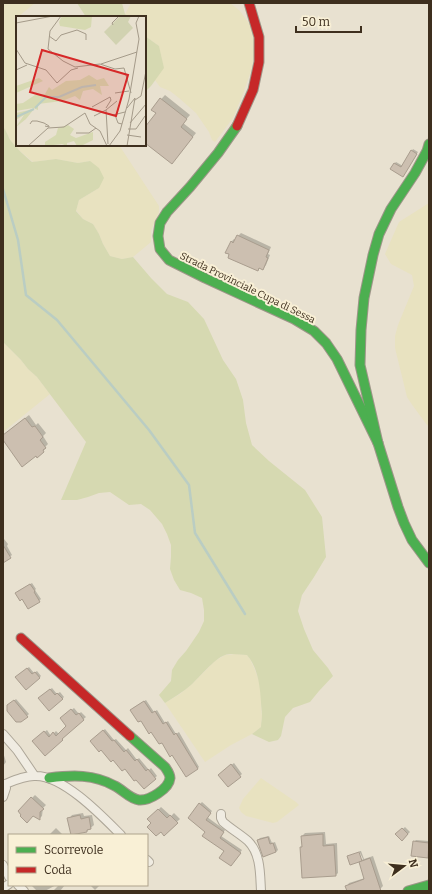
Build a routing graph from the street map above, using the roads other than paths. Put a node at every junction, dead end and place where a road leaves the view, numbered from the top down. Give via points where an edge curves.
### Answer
1 (249, 3) edge
2 (429, 144) edge
3 (378, 443) junction
4 (429, 563) edge
5 (21, 638) dead end
6 (3, 734) edge
7 (34, 775) junction
8 (49, 778) junction
9 (4, 784) edge
10 (3, 797) edge
11 (221, 814) dead end
12 (121, 834) edge
13 (3, 865) edge
14 (8, 875) edge
15 (429, 885) edge
16 (261, 891) edge
17 (408, 891) edge

1 - 3 street, Strada Provinciale Cupa di Sessa via 259,37 259,62 253,90 236,126 218,153 160,223 160,249 169,260 314,331 337,359
2 - 3 street via 380,234 364,298 360,365
3 - 4 street via 404,523 412,540
5 - 8 street via 165,767 170,777 167,786 155,796 144,800 136,799 110,783 86,776
6 - 7 street
7 - 8 street
7 - 9 street
8 - 12 street via 84,801
9 - 10 street via 6,788
11 - 16 street via 223,822 248,841 254,850 258,858
13 - 14 street
15 - 17 street

